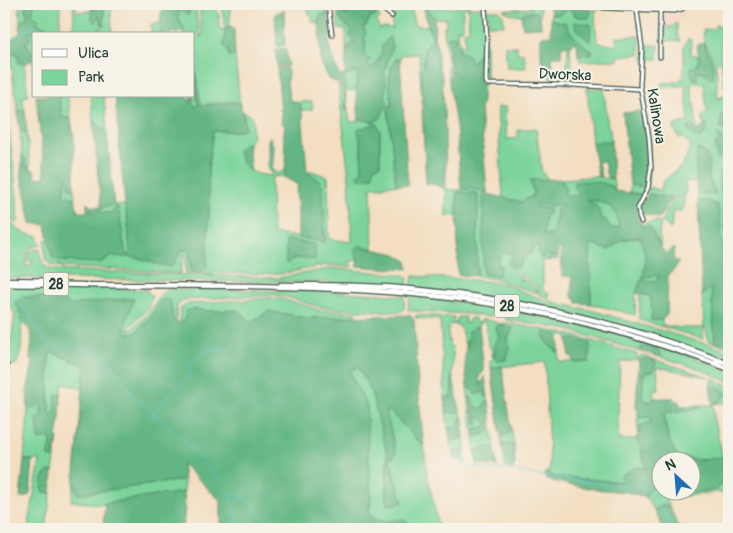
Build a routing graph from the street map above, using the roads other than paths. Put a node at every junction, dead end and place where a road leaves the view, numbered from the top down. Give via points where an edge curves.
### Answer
1 (328, 4) edge
2 (376, 4) edge
3 (485, 4) edge
4 (584, 4) edge
5 (687, 4) edge
6 (637, 10) junction
7 (660, 10) junction
8 (392, 16) dead end
9 (332, 34) dead end
10 (660, 58) dead end
11 (640, 89) junction
12 (729, 108) edge
13 (729, 126) edge
14 (4, 214) edge
15 (8, 218) dead end
16 (641, 222) dead end
17 (4, 282) edge
18 (729, 364) edge
19 (729, 369) edge

1 - 9 street
2 - 8 street
3 - 11 street, Dworska via 486,80 489,85
4 - 6 street
5 - 7 street via 679,10
6 - 7 street
6 - 11 street, Kalinowa via 642,48
7 - 10 street
11 - 16 street, Kalinowa via 651,167 648,188 638,205
12 - 13 street
14 - 15 street
17 - 18 main road, 28 via 346,285 432,291 581,317 650,336
17 - 19 main road, 28 via 283,288 440,297 505,306 593,325

